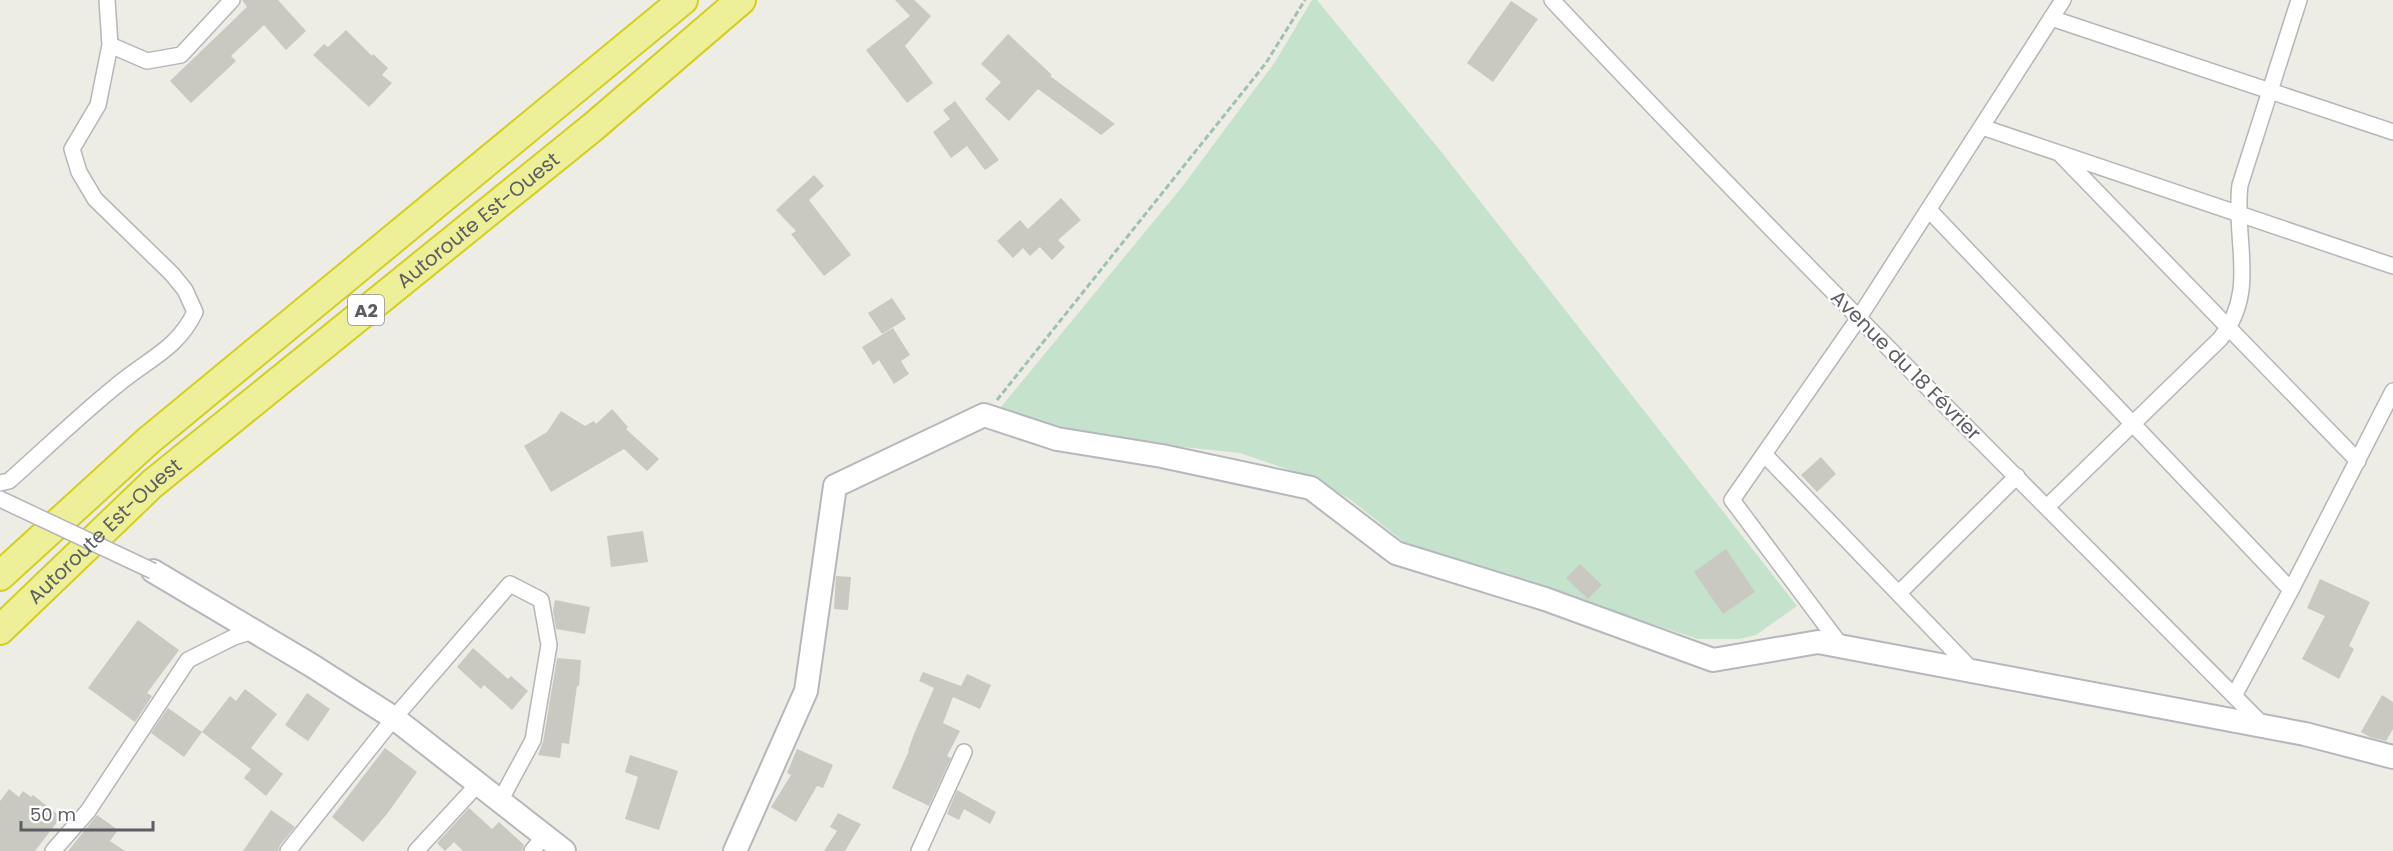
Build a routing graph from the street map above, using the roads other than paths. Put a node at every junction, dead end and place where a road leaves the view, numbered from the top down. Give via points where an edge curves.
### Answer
1 (107, 0) edge
2 (232, 0) edge
3 (682, 0) edge
4 (741, 0) edge
5 (1552, 0) edge
6 (2063, 0) edge
7 (2299, 0) edge
8 (2051, 18) junction
9 (110, 45) junction
10 (2269, 91) junction
11 (1982, 127) junction
12 (2393, 132) edge
13 (2059, 153) junction
14 (1929, 210) junction
15 (2238, 213) junction
16 (2393, 266) edge
17 (1858, 319) junction
18 (2228, 329) junction
19 (2393, 391) edge
20 (2132, 424) junction
21 (1765, 455) junction
22 (2358, 462) junction
23 (2017, 476) junction
24 (0, 483) edge
25 (0, 499) edge
26 (2047, 507) junction
27 (153, 570) joint
28 (0, 576) edge
29 (2291, 590) junction
30 (1899, 593) junction
31 (0, 630) edge
32 (253, 631) junction
33 (1842, 647) junction
34 (1974, 672) junction
35 (2234, 696) junction
36 (394, 718) junction
37 (2264, 726) junction
38 (964, 752) dead end
39 (2393, 757) edge
40 (478, 784) junction
41 (500, 801) junction
42 (538, 843) edge
43 (53, 851) edge
44 (288, 851) edge
45 (416, 851) edge
46 (564, 851) edge
47 (735, 851) edge
48 (919, 851) edge

1 - 9 street
2 - 9 street via 181,55 147,61
3 - 28 highway, Autoroute Est-Ouest / A2 via 148,441
4 - 31 highway, Autoroute Est-Ouest / A2 via 593,127 152,484
5 - 17 street, Avenue du 18 Février
6 - 8 street
7 - 10 street
8 - 10 street
8 - 11 street
9 - 24 street via 98,105 72,149 79,172 95,199 185,290 195,312 187,329 167,350 117,385 9,481
10 - 12 street
10 - 15 street via 2240,185
11 - 13 street
11 - 14 street
13 - 15 street
13 - 18 street
14 - 17 street
14 - 20 street
15 - 16 street
15 - 18 street via 2242,286 2237,312
17 - 21 street
17 - 23 street, Avenue du 18 Février
18 - 20 street
18 - 22 street
19 - 22 street
20 - 26 street
20 - 29 street
21 - 30 street
21 - 33 street via 1731,500
22 - 29 street
23 - 26 street, Avenue du 18 Février
23 - 30 street
25 - 27 street, bridge
26 - 35 street, Avenue du 18 Février
27 - 32 street
29 - 35 street
30 - 34 street
32 - 36 street
32 - 43 street via 188,660 88,811
33 - 34 street
33 - 47 street via 1818,642 1713,660 1545,599 1396,553 1311,488 1162,456 1057,439 984,415 836,486 806,691
34 - 37 street
35 - 37 street, Avenue du 18 Février
36 - 40 street
36 - 41 street via 510,584 541,600 549,645 532,740
36 - 44 street
37 - 39 street
38 - 48 street
40 - 41 street
40 - 45 street
41 - 42 street
42 - 46 street

